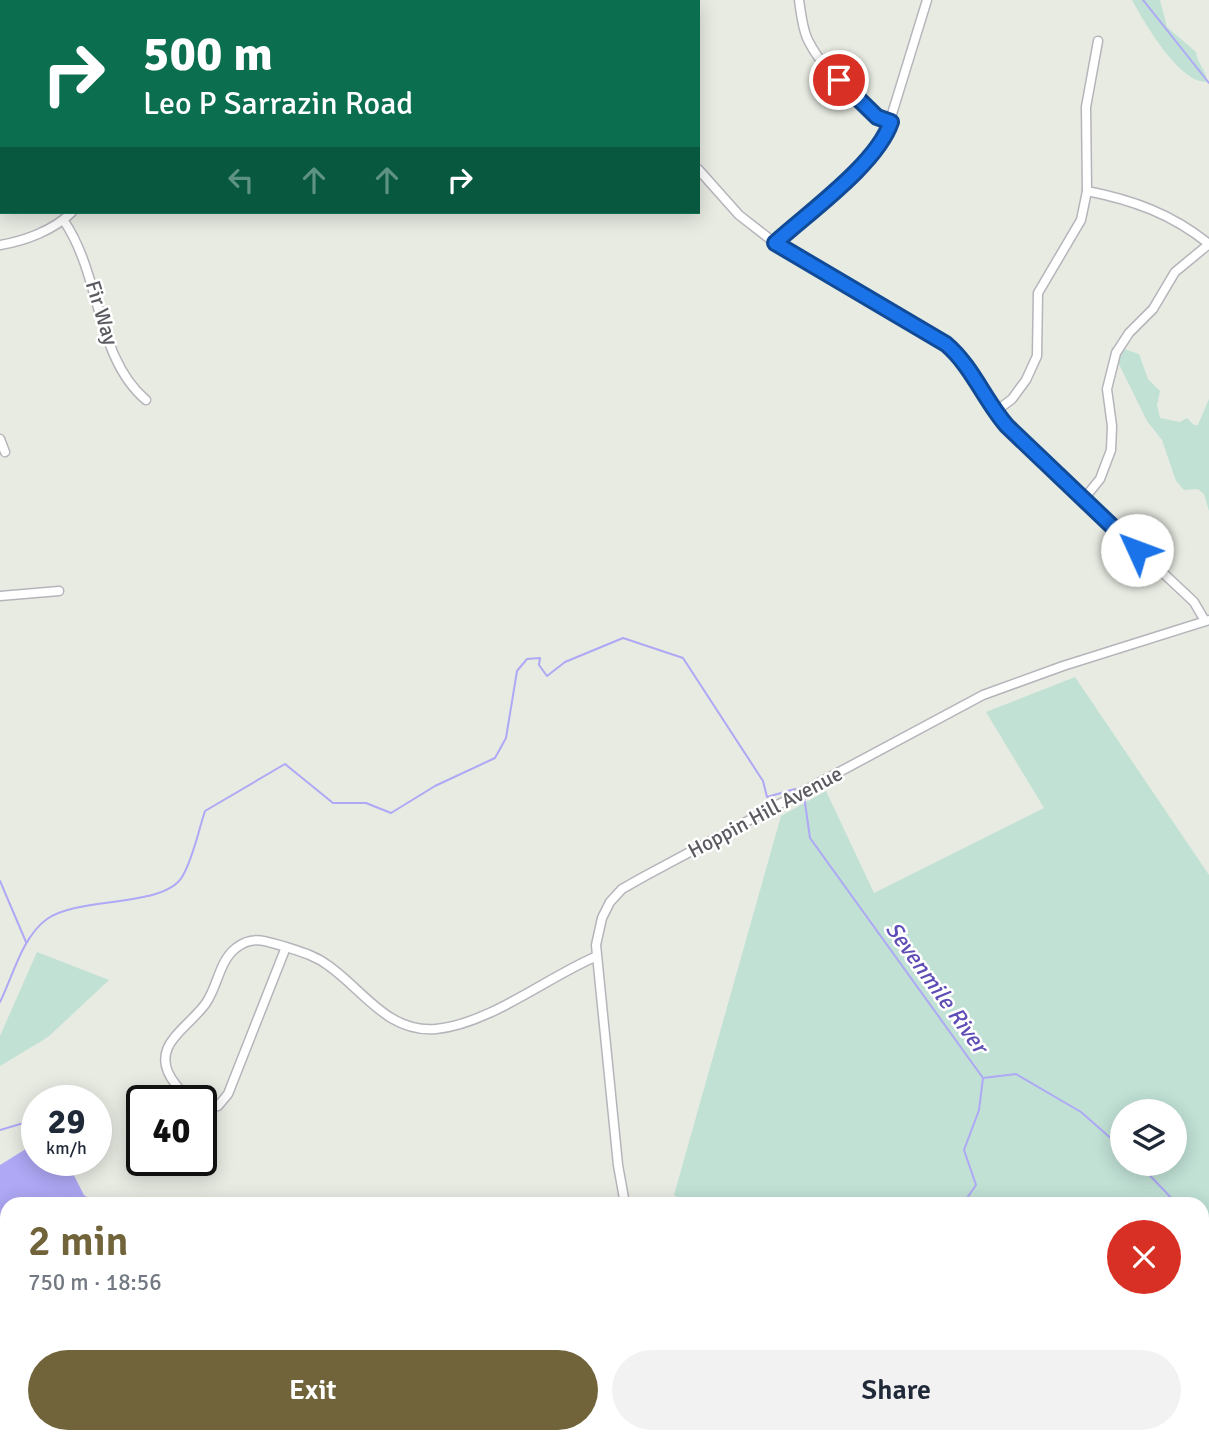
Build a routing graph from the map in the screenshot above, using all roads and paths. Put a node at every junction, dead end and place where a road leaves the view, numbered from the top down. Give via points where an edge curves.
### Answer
1 (799, 0) edge
2 (928, 0) edge
3 (1098, 41) dead end
4 (891, 122) junction
5 (700, 171) edge
6 (1087, 191) junction
7 (70, 214) edge
8 (64, 221) junction
9 (775, 243) junction
10 (1209, 244) edge
11 (0, 245) edge
12 (146, 400) dead end
13 (995, 412) junction
14 (0, 439) edge
15 (5, 452) dead end
16 (1083, 500) junction
17 (59, 591) dead end
18 (0, 596) edge
19 (1207, 621) edge
20 (286, 947) junction
21 (595, 957) junction
22 (177, 1085) edge
23 (217, 1106) edge
24 (624, 1197) edge

1 - 4 street via 804,29 816,52 871,112
2 - 4 street
3 - 6 street via 1086,107
4 - 9 street via 873,155
5 - 9 street via 739,215
6 - 10 street via 1159,211
6 - 13 street via 1081,220 1038,293 1037,356 1012,399
7 - 8 street
8 - 11 street
8 - 12 street, Fir Way via 87,262 118,365 130,386
9 - 13 street via 946,344
10 - 16 street via 1179,267 1153,309 1129,332 1116,353 1107,385 1111,450 1100,479
13 - 16 street
14 - 15 street
16 - 19 street via 1194,602
17 - 18 street
19 - 21 street, Hoppin Hill Avenue via 983,695 637,880 615,895 606,910
20 - 21 street via 327,965 402,1025 435,1029 473,1019
20 - 22 street via 260,940 233,950 207,1002 167,1048 166,1072
20 - 23 street via 228,1094
21 - 24 street, Hoppin Hill Avenue

